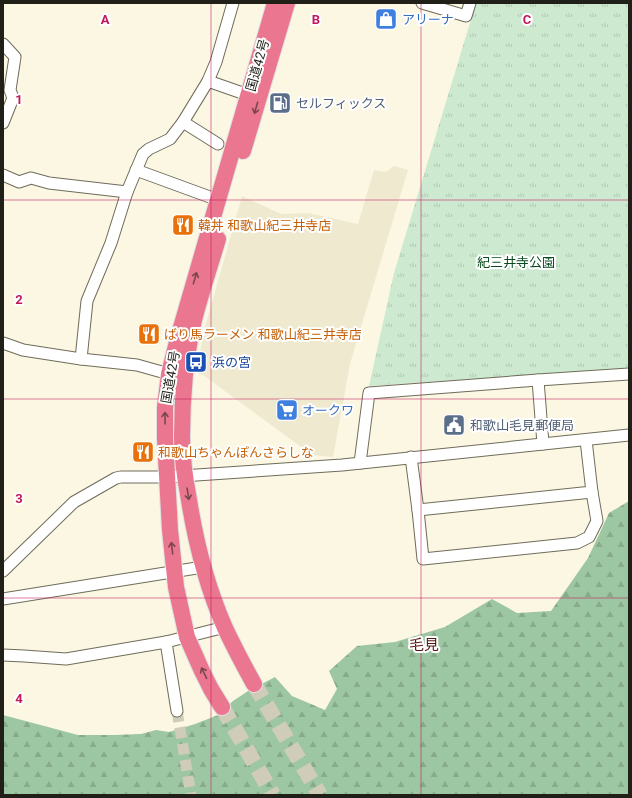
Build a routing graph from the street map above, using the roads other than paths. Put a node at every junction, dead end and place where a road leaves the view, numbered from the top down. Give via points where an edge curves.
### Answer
1 (233, 3) edge
2 (275, 3) edge
3 (287, 3) edge
4 (422, 3) edge
5 (470, 3) edge
6 (3, 44) edge
7 (208, 81) junction
8 (248, 95) junction
9 (183, 122) junction
10 (3, 123) edge
11 (218, 144) dead end
12 (136, 170) junction
13 (3, 175) edge
14 (127, 192) junction
15 (218, 200) junction
16 (3, 343) edge
17 (81, 359) junction
18 (169, 374) junction
19 (629, 374) edge
20 (538, 380) junction
21 (629, 435) edge
22 (586, 440) junction
23 (543, 444) junction
24 (411, 457) junction
25 (360, 463) junction
26 (185, 475) junction
27 (167, 477) junction
28 (592, 492) junction
29 (418, 510) junction
30 (203, 567) junction
31 (3, 571) edge
32 (174, 571) junction
33 (3, 599) edge
34 (225, 627) junction
35 (187, 637) junction
36 (166, 642) junction
37 (3, 655) edge
38 (254, 684) tunnel mouth
39 (222, 707) tunnel mouth
40 (177, 711) tunnel mouth

1 - 7 street
2 - 8 highway, 国道42号
3 -> 26 highway, 国道42号 via 194,320 183,407
4 - 5 street via 466,16
6 - 10 street via 15,57 10,90 13,98
7 - 8 street
7 - 9 street
8 - 15 highway, 国道42号
9 - 11 street
9 - 12 street via 170,139 143,154
12 - 14 street
12 - 15 street
13 - 14 street via 19,182 31,178 48,183
14 - 17 street via 111,243 87,301
18 -> 15 highway, 国道42号
16 - 17 street via 23,350
17 - 18 street via 137,365
27 -> 18 highway, 国道42号 via 165,408
19 - 20 street
20 - 23 street
20 - 25 street via 369,393
21 - 22 street
22 - 23 street
22 - 28 street
23 - 24 street
24 - 25 street
24 - 29 street
25 - 26 street
26 - 27 street
26 -> 30 highway, 国道42号
27 - 31 street via 116,478 74,502
32 -> 27 highway, 国道42号
28 - 29 street
28 - 29 street via 597,521 589,537 577,543 423,559
30 - 32 street
30 - 34 highway, 国道42号
32 - 33 street
32 - 35 highway, 国道42号
34 - 35 street
34 - 38 highway, 国道42号
35 - 36 street
39 -> 35 highway, 国道42号
36 - 37 street via 66,659
36 - 40 street

